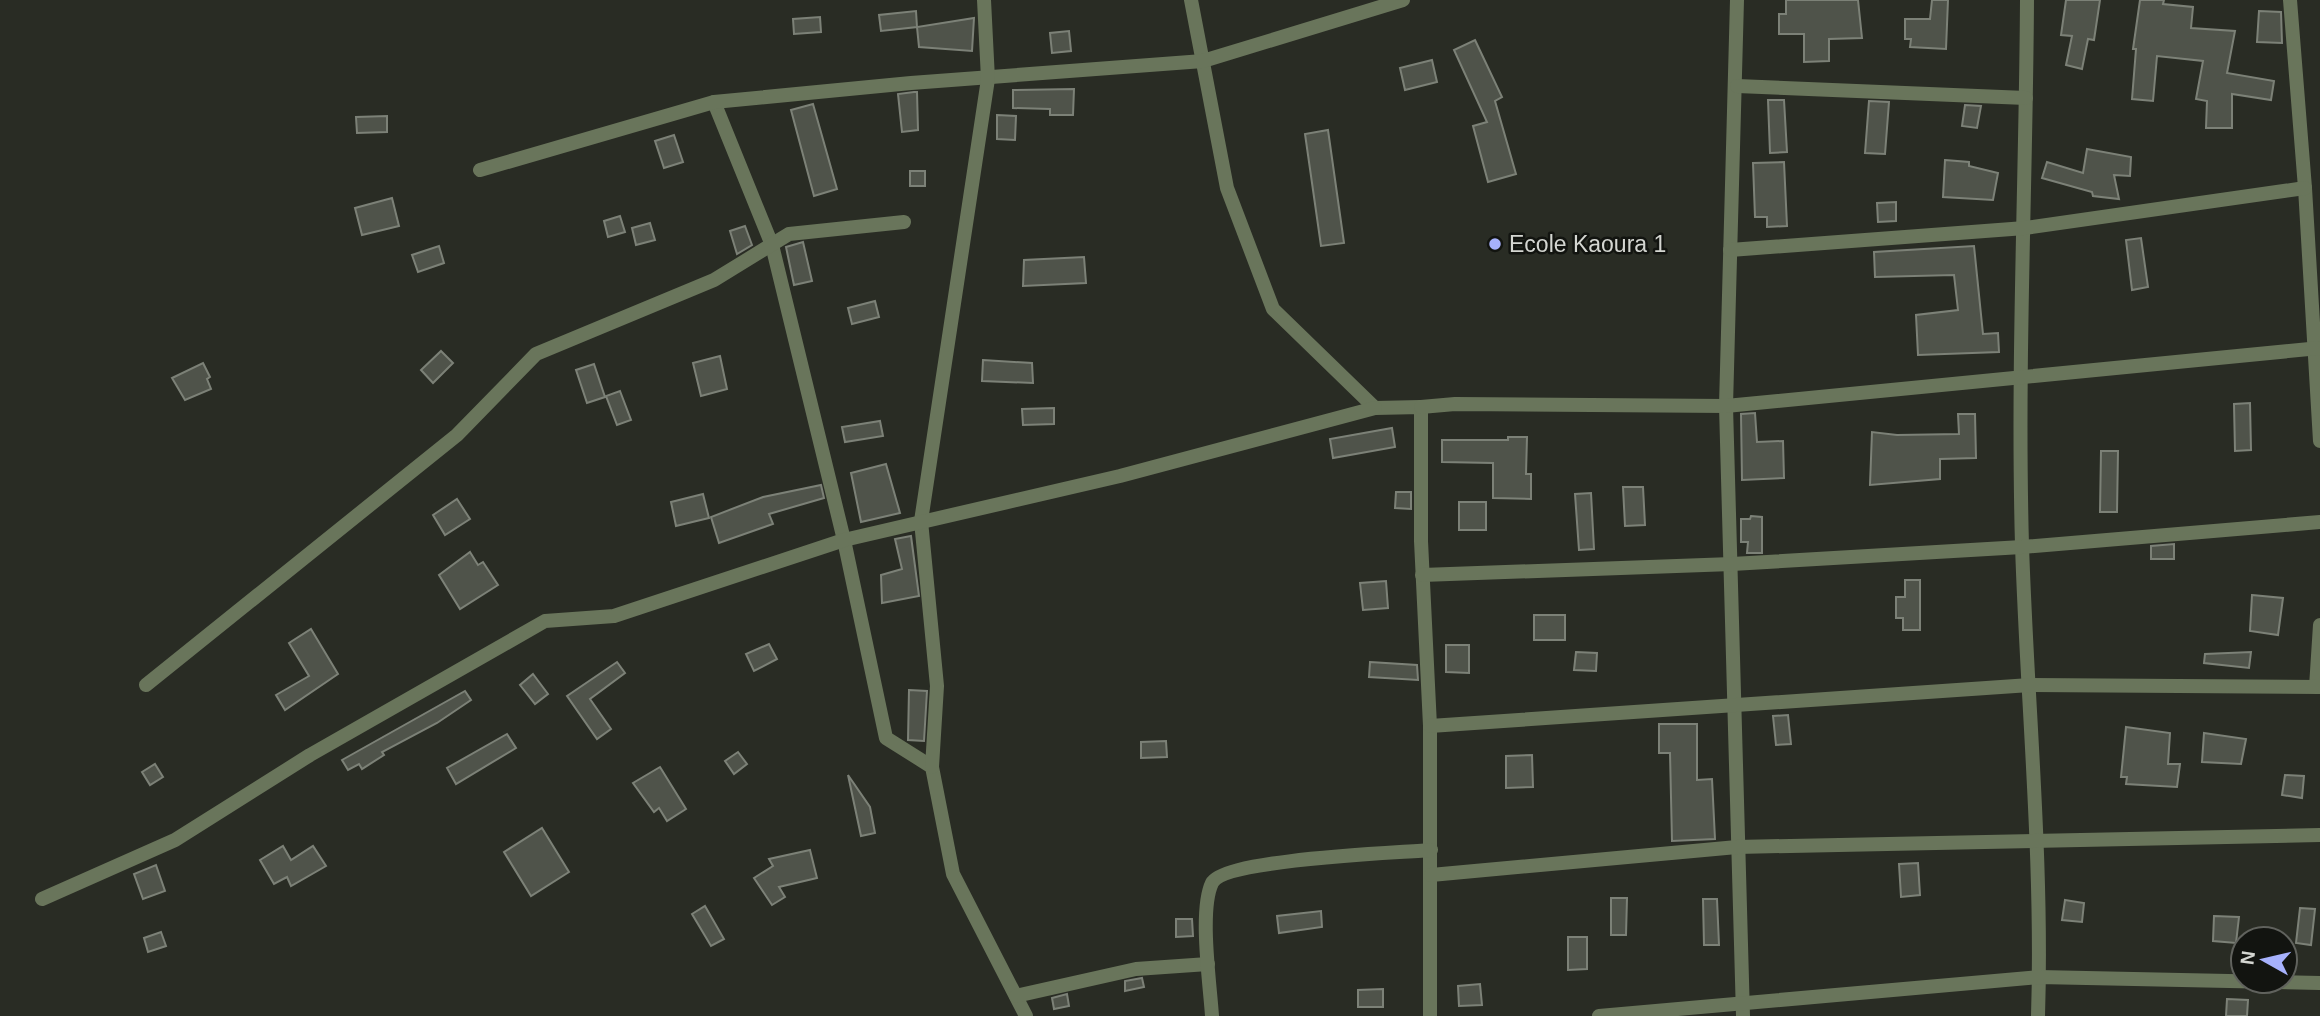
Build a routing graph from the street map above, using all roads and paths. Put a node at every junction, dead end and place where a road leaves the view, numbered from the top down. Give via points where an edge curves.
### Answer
1 (984, 0) edge
2 (1191, 0) edge
3 (1403, 0) edge
4 (1737, 0) edge
5 (2027, 0) edge
6 (2290, 0) edge
7 (1374, 4) edge
8 (1203, 61) junction
9 (988, 79) junction
10 (1737, 86) junction
11 (2026, 98) junction
12 (714, 102) junction
13 (480, 170) dead end
14 (2305, 188) junction
15 (904, 222) dead end
16 (2025, 228) junction
17 (772, 245) junction
18 (1730, 250) junction
19 (2316, 348) edge
20 (2019, 377) junction
21 (1726, 406) junction
22 (1421, 407) junction
23 (1375, 408) junction
24 (2320, 441) edge
25 (921, 521) junction
26 (2320, 522) edge
27 (844, 540) junction
28 (2022, 547) junction
29 (1732, 564) junction
30 (1422, 575) junction
31 (2320, 625) edge
32 (146, 685) dead end
33 (2030, 685) junction
34 (2318, 687) edge
35 (1733, 704) junction
36 (1430, 726) junction
37 (932, 767) junction
38 (2320, 835) edge
39 (2038, 842) junction
40 (1737, 847) junction
41 (1431, 850) junction
42 (1431, 875) junction
43 (42, 899) dead end
44 (1208, 964) junction
45 (2039, 977) junction
46 (2320, 983) edge
47 (1016, 996) junction
48 (1743, 1010) edge
49 (1026, 1016) edge
50 (1212, 1016) edge
51 (1430, 1016) edge
52 (1600, 1016) edge
53 (2038, 1016) edge

1 - 9 street
2 - 8 street
3 - 7 street
4 - 10 street
5 - 11 street
6 - 14 street
7 - 8 street
8 - 9 street
8 - 23 street via 1227,188 1273,309
9 - 12 street
9 - 25 street
10 - 11 street
10 - 18 street
11 - 16 street
12 - 13 street
12 - 17 street
14 - 16 street
14 - 19 street
15 - 17 street via 789,234
16 - 18 street
16 - 20 street
17 - 27 street
17 - 32 street via 714,280 536,354 457,435
18 - 21 street
19 - 20 street
19 - 24 street
20 - 21 street
20 - 28 street
21 - 22 street
21 - 29 street
22 - 23 street
22 - 30 street
23 - 25 street via 1120,476
25 - 27 street
25 - 37 street via 937,686
26 - 28 street
27 - 37 street via 886,738
27 - 43 street via 614,616 545,621 310,755 175,839
28 - 29 street
28 - 33 street
29 - 30 street
29 - 35 street
30 - 36 street
31 - 34 street
33 - 34 street
33 - 35 street
33 - 39 street
35 - 36 street
35 - 40 street
36 - 41 street
37 - 47 street via 953,874
38 - 39 street
39 - 40 street
39 - 45 street
40 - 42 street
40 - 48 street
41 - 42 street
41 - 44 street via 1290,861 1217,876 1211,884 1206,917
42 - 51 street
44 - 47 street via 1136,970
44 - 50 street
45 - 46 street
45 - 48 street
45 - 53 street
47 - 49 street
48 - 52 street

